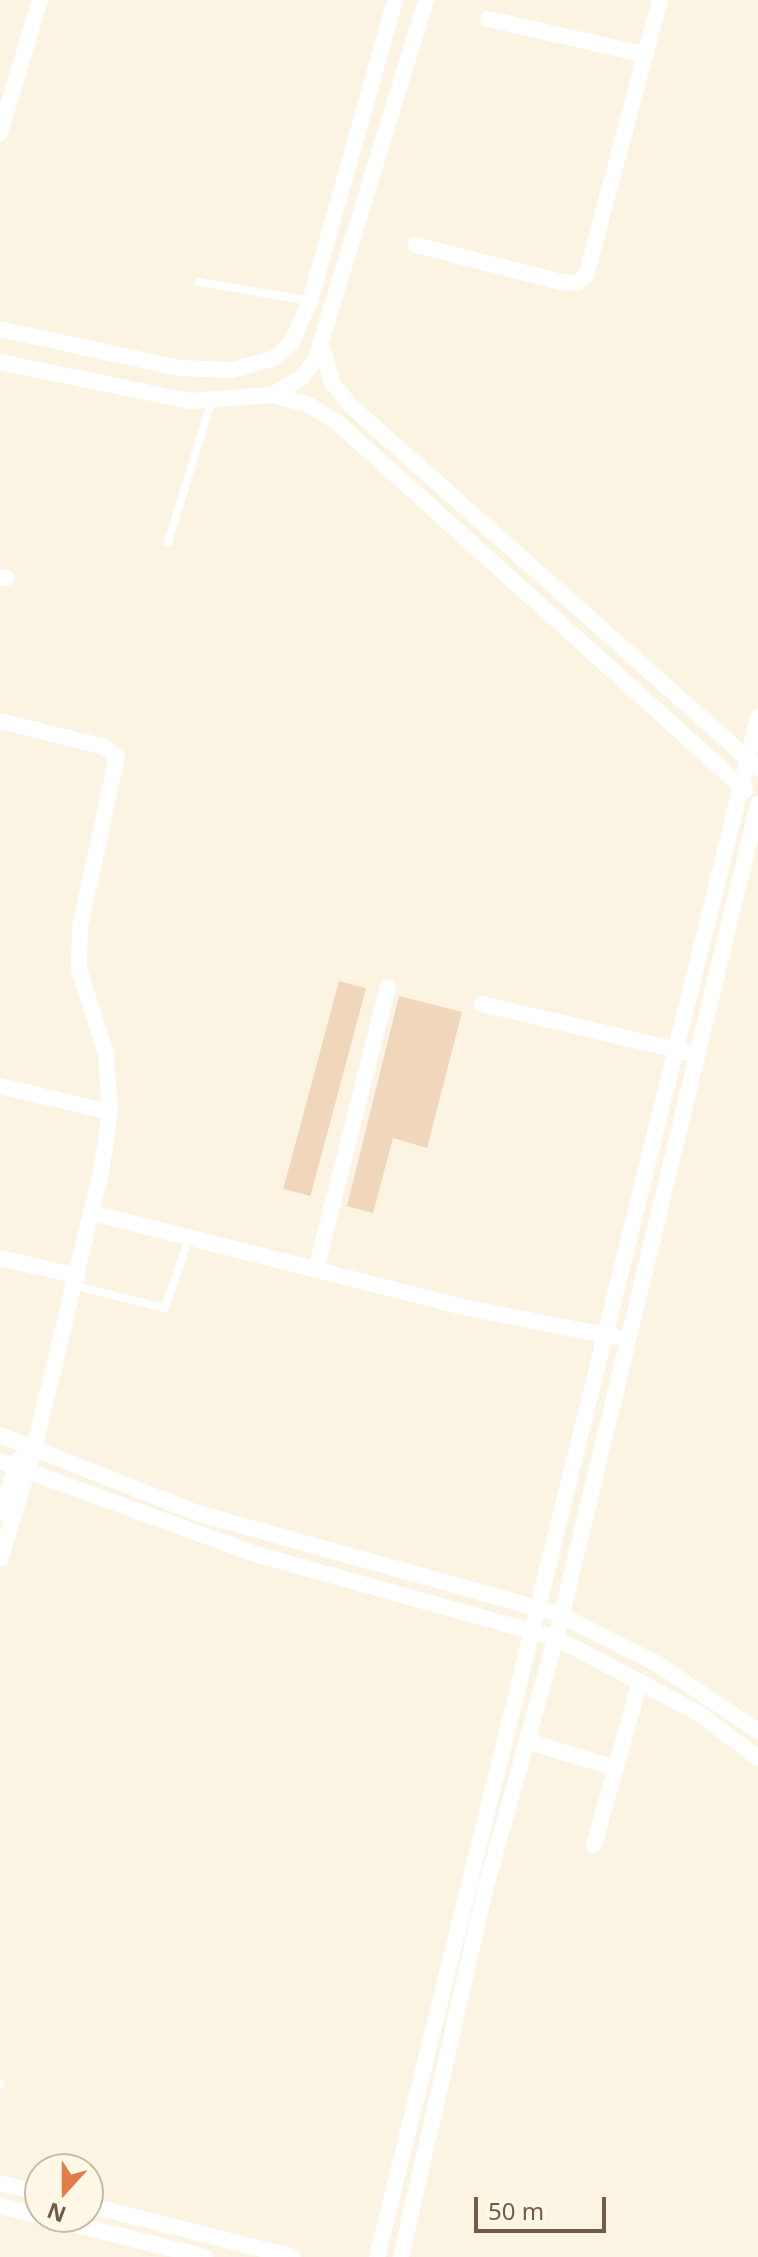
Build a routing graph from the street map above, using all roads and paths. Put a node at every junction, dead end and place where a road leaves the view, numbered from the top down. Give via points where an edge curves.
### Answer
1 (40, 0) edge
2 (395, 0) edge
3 (426, 0) edge
4 (660, 0) edge
5 (488, 19) dead end
6 (646, 55) junction
7 (0, 133) edge
8 (416, 245) dead end
9 (199, 282) dead end
10 (310, 301) junction
11 (0, 329) edge
12 (321, 341) junction
13 (0, 362) edge
14 (272, 395) junction
15 (211, 402) junction
16 (168, 543) dead end
17 (758, 717) edge
18 (0, 721) edge
19 (753, 764) edge
20 (741, 786) junction
21 (758, 803) edge
22 (388, 987) dead end
23 (482, 1004) dead end
24 (677, 1050) junction
25 (698, 1055) junction
26 (0, 1086) edge
27 (110, 1112) junction
28 (92, 1213) junction
29 (189, 1237) junction
30 (0, 1258) edge
31 (316, 1269) junction
32 (76, 1281) junction
33 (608, 1336) junction
34 (627, 1339) junction
35 (0, 1435) edge
36 (29, 1448) junction
37 (14, 1467) edge
38 (0, 1513) edge
39 (0, 1559) edge
40 (536, 1608) junction
41 (558, 1614) junction
42 (532, 1631) junction
43 (556, 1638) junction
44 (640, 1681) junction
45 (758, 1731) edge
46 (527, 1741) junction
47 (758, 1758) edge
48 (615, 1768) junction
49 (594, 1845) dead end
50 (0, 2183) edge
51 (24, 2189) edge
52 (0, 2206) edge
53 (104, 2209) edge
54 (24, 2212) edge
55 (104, 2231) edge
56 (205, 2257) edge
57 (293, 2257) edge
58 (377, 2257) edge
59 (401, 2257) edge

1 - 7 street
2 - 10 street
3 - 12 street
4 - 6 street
5 - 6 street
6 - 8 street via 586,276 577,283 561,282
9 - 10 lane
10 - 11 street via 292,342 275,358 232,370 179,368
12 - 14 street via 301,378
12 - 19 street via 324,364 351,406
13 - 15 street
14 - 15 street
14 - 20 street via 309,405 339,424
15 - 16 lane
17 - 19 street
18 - 27 street via 104,747 117,757 85,890 80,955 106,1054
19 - 20 street
20 - 21 street
20 - 24 street
21 - 25 street
22 - 31 street
23 - 24 street
24 - 25 street
24 - 33 street
25 - 34 street
26 - 27 street
27 - 28 street
28 - 29 street
28 - 32 street
29 - 31 street
29 - 32 lane via 165,1308
30 - 32 street
31 - 33 street
32 - 36 street
33 - 34 street
33 - 40 street
34 - 41 street
35 - 36 street
36 - 37 street
36 - 40 street via 197,1513
37 - 38 street
37 - 39 street
37 - 42 street via 255,1554
40 - 41 street
40 - 42 street
41 - 43 street
41 - 45 street via 656,1663
42 - 43 street
42 - 58 street
43 - 44 street
43 - 46 street
44 - 47 street via 698,1713
44 - 48 street
46 - 48 street
46 - 59 street via 487,1883
48 - 49 street
50 - 51 street
52 - 54 street
53 - 57 street
55 - 56 street

